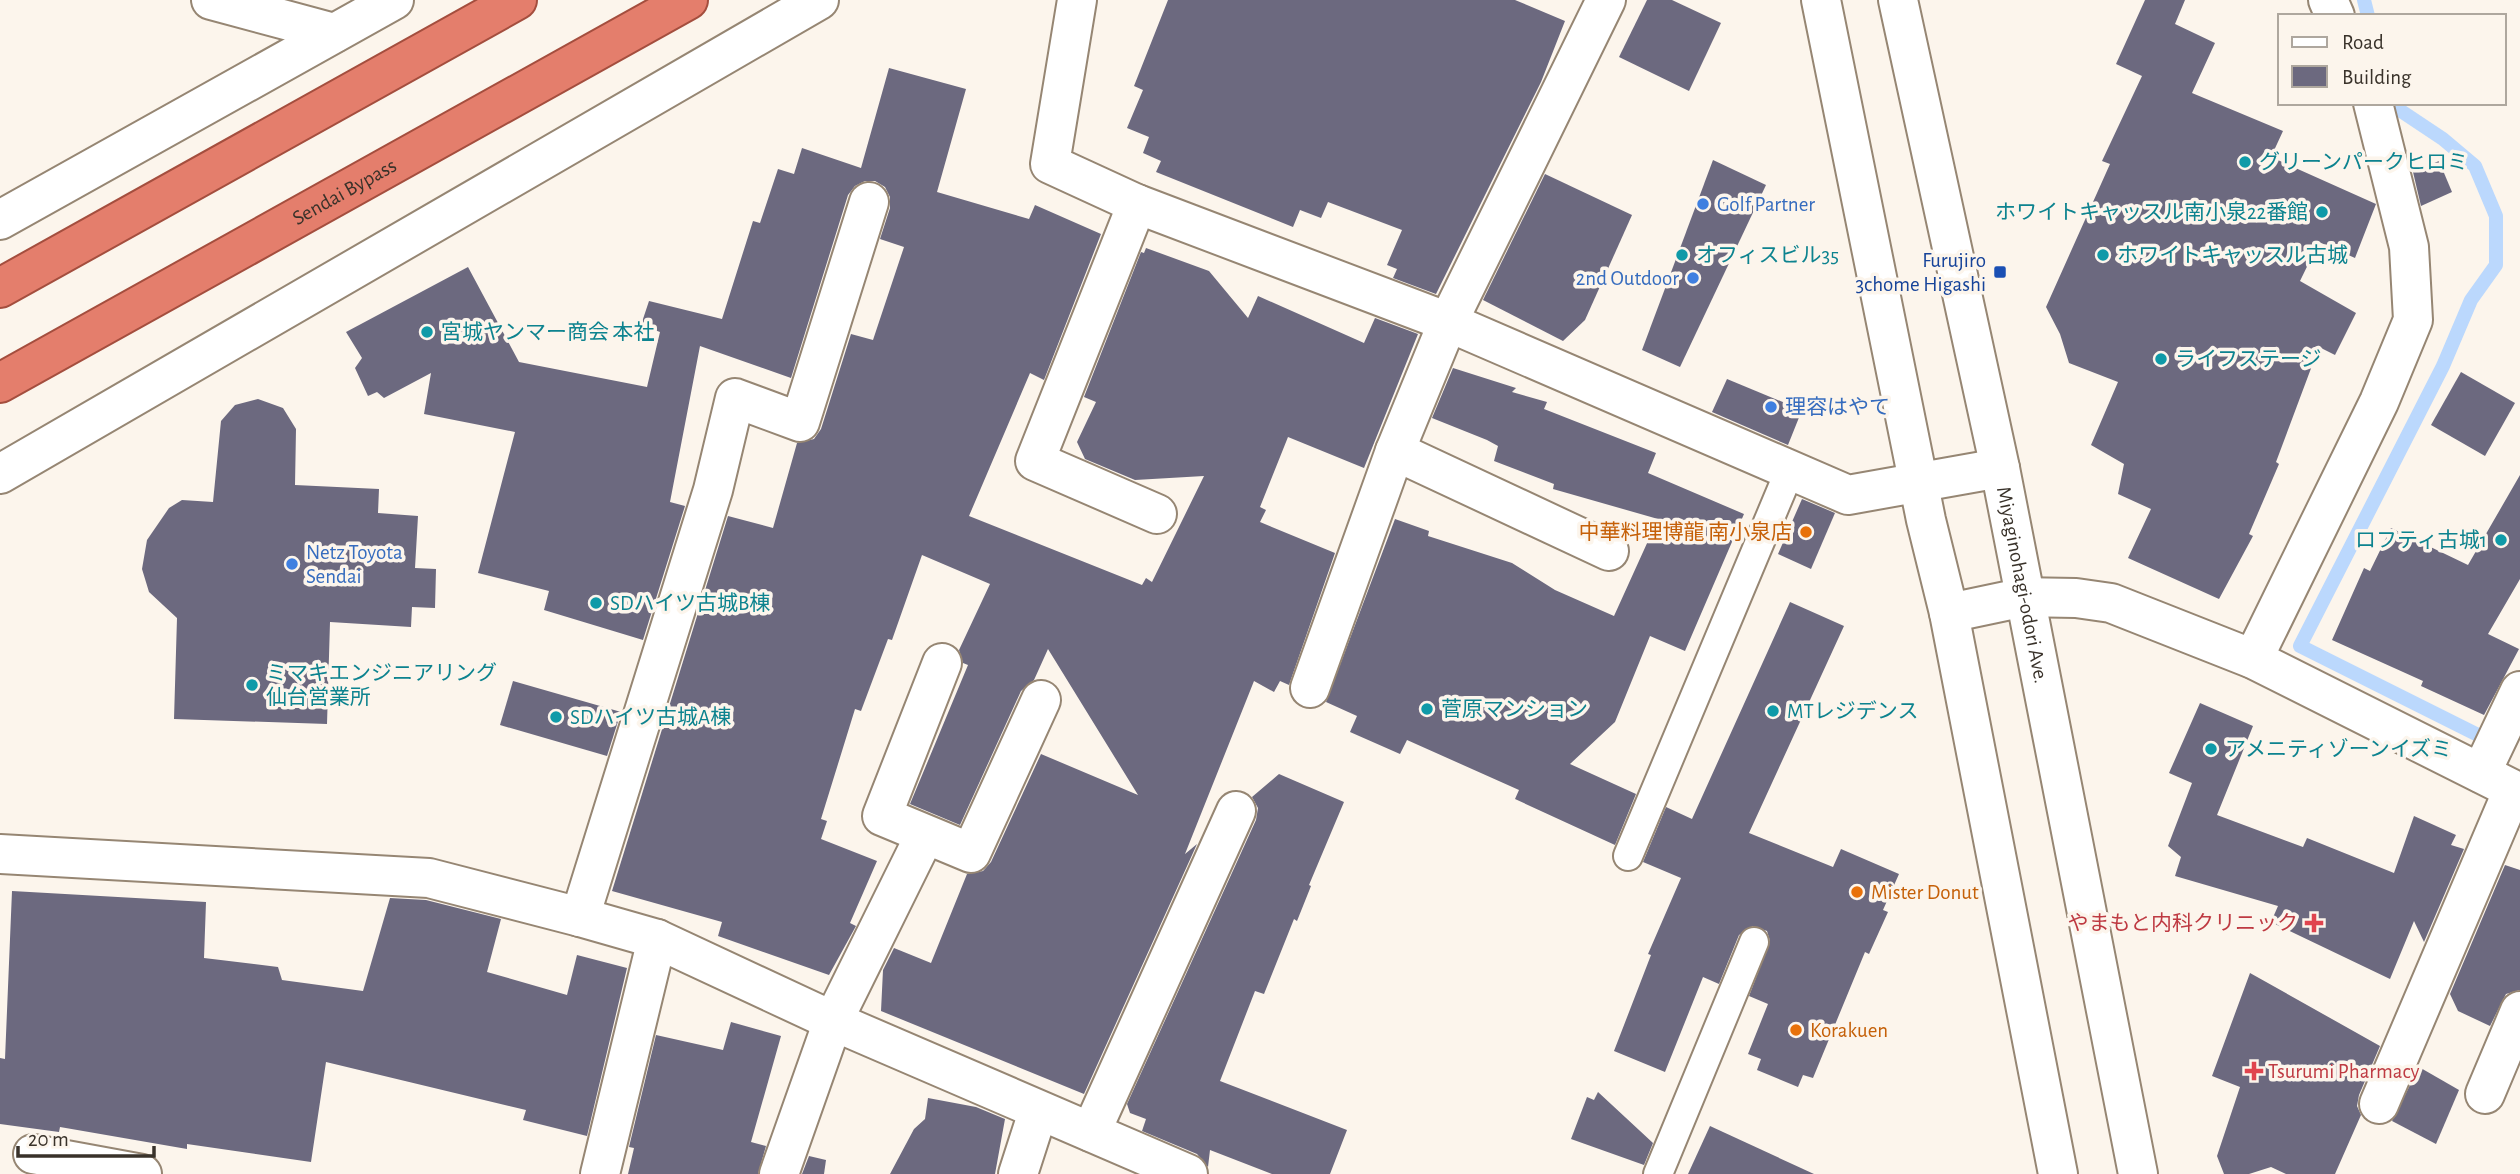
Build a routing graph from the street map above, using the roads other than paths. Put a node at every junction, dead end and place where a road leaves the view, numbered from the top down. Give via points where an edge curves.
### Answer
1 (211, 0) edge
2 (394, 0) edge
3 (517, 0) edge
4 (688, 0) edge
5 (819, 0) edge
6 (1077, 0) edge
7 (1606, 0) edge
8 (1821, 0) edge
9 (1898, 0) edge
10 (334, 33) junction
11 (2374, 105) edge
12 (870, 202) dead end
13 (1137, 204) junction
14 (0, 220) edge
15 (0, 288) edge
16 (1448, 322) junction
17 (0, 383) edge
18 (1395, 451) junction
19 (2000, 468) junction
20 (1790, 470) junction
21 (0, 474) edge
22 (1919, 485) junction
23 (1157, 514) dead end
24 (1609, 551) dead end
25 (2025, 597) junction
26 (1949, 613) junction
27 (2253, 659) junction
28 (942, 663) dead end
29 (1310, 688) dead end
30 (2520, 691) edge
31 (1041, 700) dead end
32 (2505, 785) edge
33 (1236, 811) dead end
34 (925, 835) junction
35 (0, 854) edge
36 (1628, 856) dead end
37 (580, 918) junction
38 (657, 939) junction
39 (1754, 942) dead end
40 (2520, 1011) edge
41 (833, 1021) junction
42 (2485, 1094) dead end
43 (2379, 1104) dead end
44 (1038, 1111) junction
45 (1091, 1132) junction
46 (33, 1154) dead end
47 (142, 1174) edge
48 (600, 1174) edge
49 (779, 1174) edge
50 (1018, 1174) edge
51 (1188, 1174) edge
52 (1658, 1174) edge
53 (2058, 1174) edge
54 (2138, 1174) edge

1 - 10 street
2 - 10 street
3 - 15 highway
4 - 17 highway, Sendai Bypass
5 - 21 street
6 - 13 street via 1050,164
7 - 16 street
8 - 22 street
9 - 19 street, Miyaginohagi-odori Ave.
10 - 14 street
11 - 27 street via 2409,247 2413,320 2379,402
12 - 37 street via 800,422 735,398 713,489
13 - 16 street
13 - 23 street via 1035,461
16 - 18 street
16 - 20 street
18 - 24 street
18 - 29 street
19 - 22 street
19 - 25 street, Miyaginohagi-odori Ave.
20 - 22 street via 1848,495
20 - 36 lane
22 - 26 street
25 - 26 street
25 - 27 street via 2111,603
25 - 54 street, Miyaginohagi-odori Ave.
26 - 53 street
27 - 32 street
28 - 34 street via 882,816
30 - 32 street
31 - 34 street via 971,853
32 - 43 street
33 - 45 street
34 - 41 street
35 - 37 street via 429,878
37 - 38 street
38 - 41 street
38 - 48 street
39 - 52 lane
40 - 42 street
41 - 44 street
41 - 49 street
44 - 45 street
44 - 50 street
45 - 51 street
46 - 47 street

